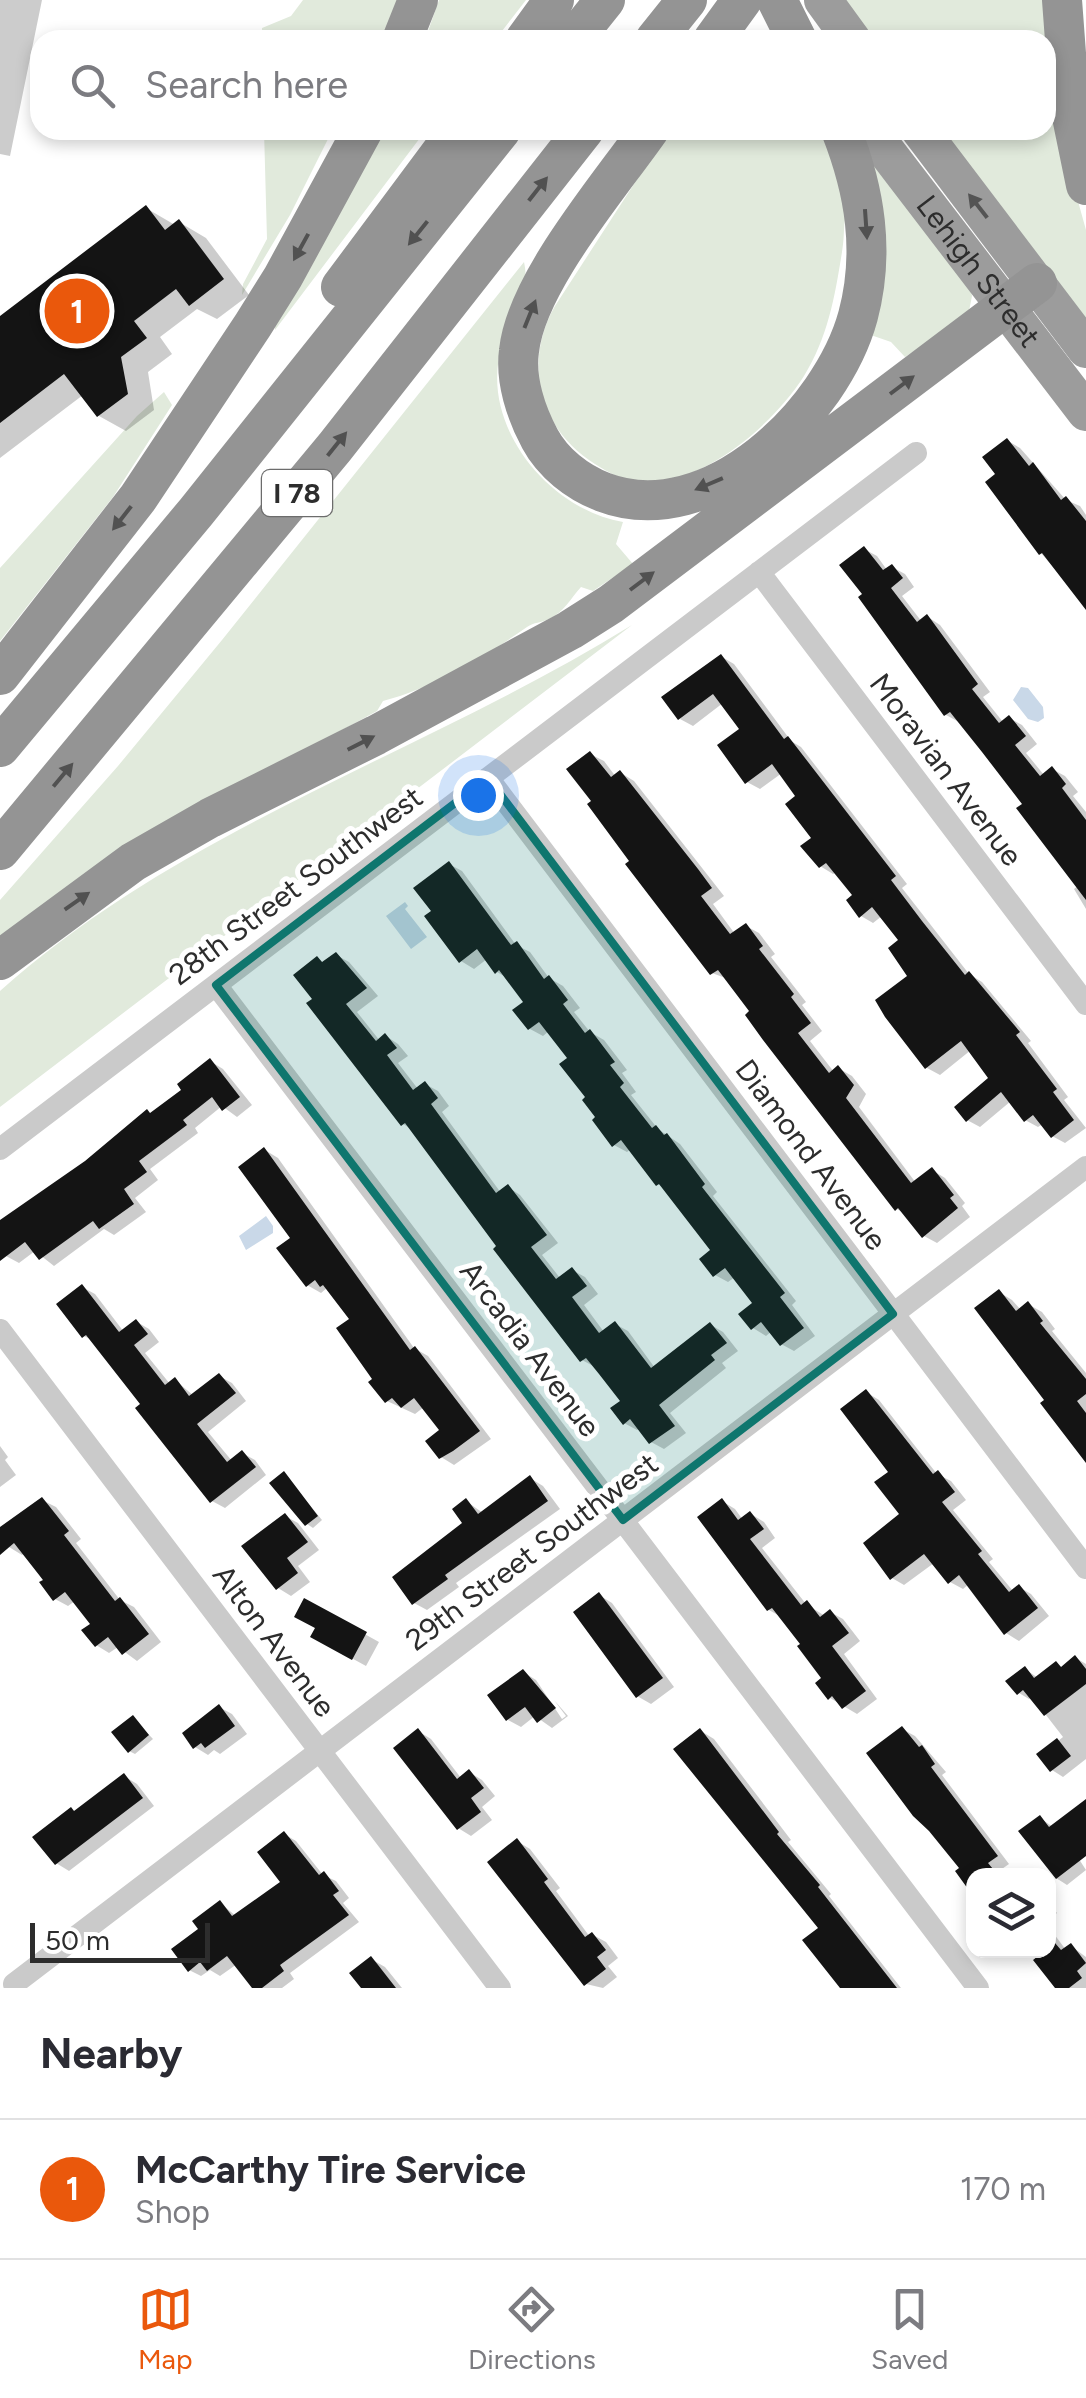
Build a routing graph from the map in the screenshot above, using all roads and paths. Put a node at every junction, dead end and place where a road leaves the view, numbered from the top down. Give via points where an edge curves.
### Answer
1 (418, 0) edge
2 (554, 0) edge
3 (605, 0) edge
4 (742, 0) edge
5 (778, 0) edge
6 (823, 0) edge
7 (1062, 0) edge
8 (406, 30) edge
9 (532, 30) edge
10 (581, 30) edge
11 (720, 30) edge
12 (792, 30) edge
13 (799, 30) edge
14 (845, 30) edge
15 (358, 140) edge
16 (451, 140) edge
17 (493, 140) edge
18 (576, 140) edge
19 (642, 140) edge
20 (845, 140) edge
21 (878, 140) edge
22 (928, 140) edge
23 (1086, 185) edge
24 (1037, 283) junction
25 (1005, 307) junction
26 (1086, 349) edge
27 (1086, 412) edge
28 (916, 453) dead end
29 (759, 572) junction
30 (0, 675) edge
31 (0, 747) edge
32 (488, 778) junction
33 (0, 850) edge
34 (0, 960) edge
35 (216, 985) junction
36 (1086, 1004) edge
37 (0, 1149) edge
38 (1086, 1167) edge
39 (894, 1314) junction
40 (0, 1330) edge
41 (623, 1520) junction
42 (1086, 1568) edge
43 (320, 1751) junction
44 (10, 1979) edge
45 (500, 1988) edge
46 (978, 1988) edge

1 - 8 highway
2 - 9 highway
3 - 10 highway
4 - 11 highway
5 - 12 highway
5 - 13 highway
6 - 14 highway
7 - 23 highway via 1070,107
15 -> 30 highway via 284,277 138,498
16 - 31 highway
17 -> 31 highway, I 78
33 -> 18 highway, I 78 via 335,447
20 -> 19 highway via 864,205 865,278 851,336 825,389 780,440 740,469 696,490 636,500 591,487 546,449 524,398 518,351 556,263
21 - 25 highway, Lehigh Street
24 -> 22 highway, Lehigh Street
24 - 25 highway
24 - 26 highway, Lehigh Street
25 - 27 highway, Lehigh Street
34 -> 25 highway via 133,862 611,604
28 - 29 street, 28th Street Southwest
29 - 32 street, 28th Street Southwest
29 - 36 street, Moravian Avenue
32 - 35 street, 28th Street Southwest
32 - 39 street, Diamond Avenue
35 - 37 street, 28th Street Southwest
35 - 41 street, Arcadia Avenue
38 - 39 street, 29th Street Southwest
39 - 41 street, 29th Street Southwest
39 - 42 street, Diamond Avenue
40 - 43 street, Alton Avenue
41 - 43 street, 29th Street Southwest
41 - 46 street, Arcadia Avenue
43 - 44 street, 29th Street Southwest
43 - 45 street, Alton Avenue

